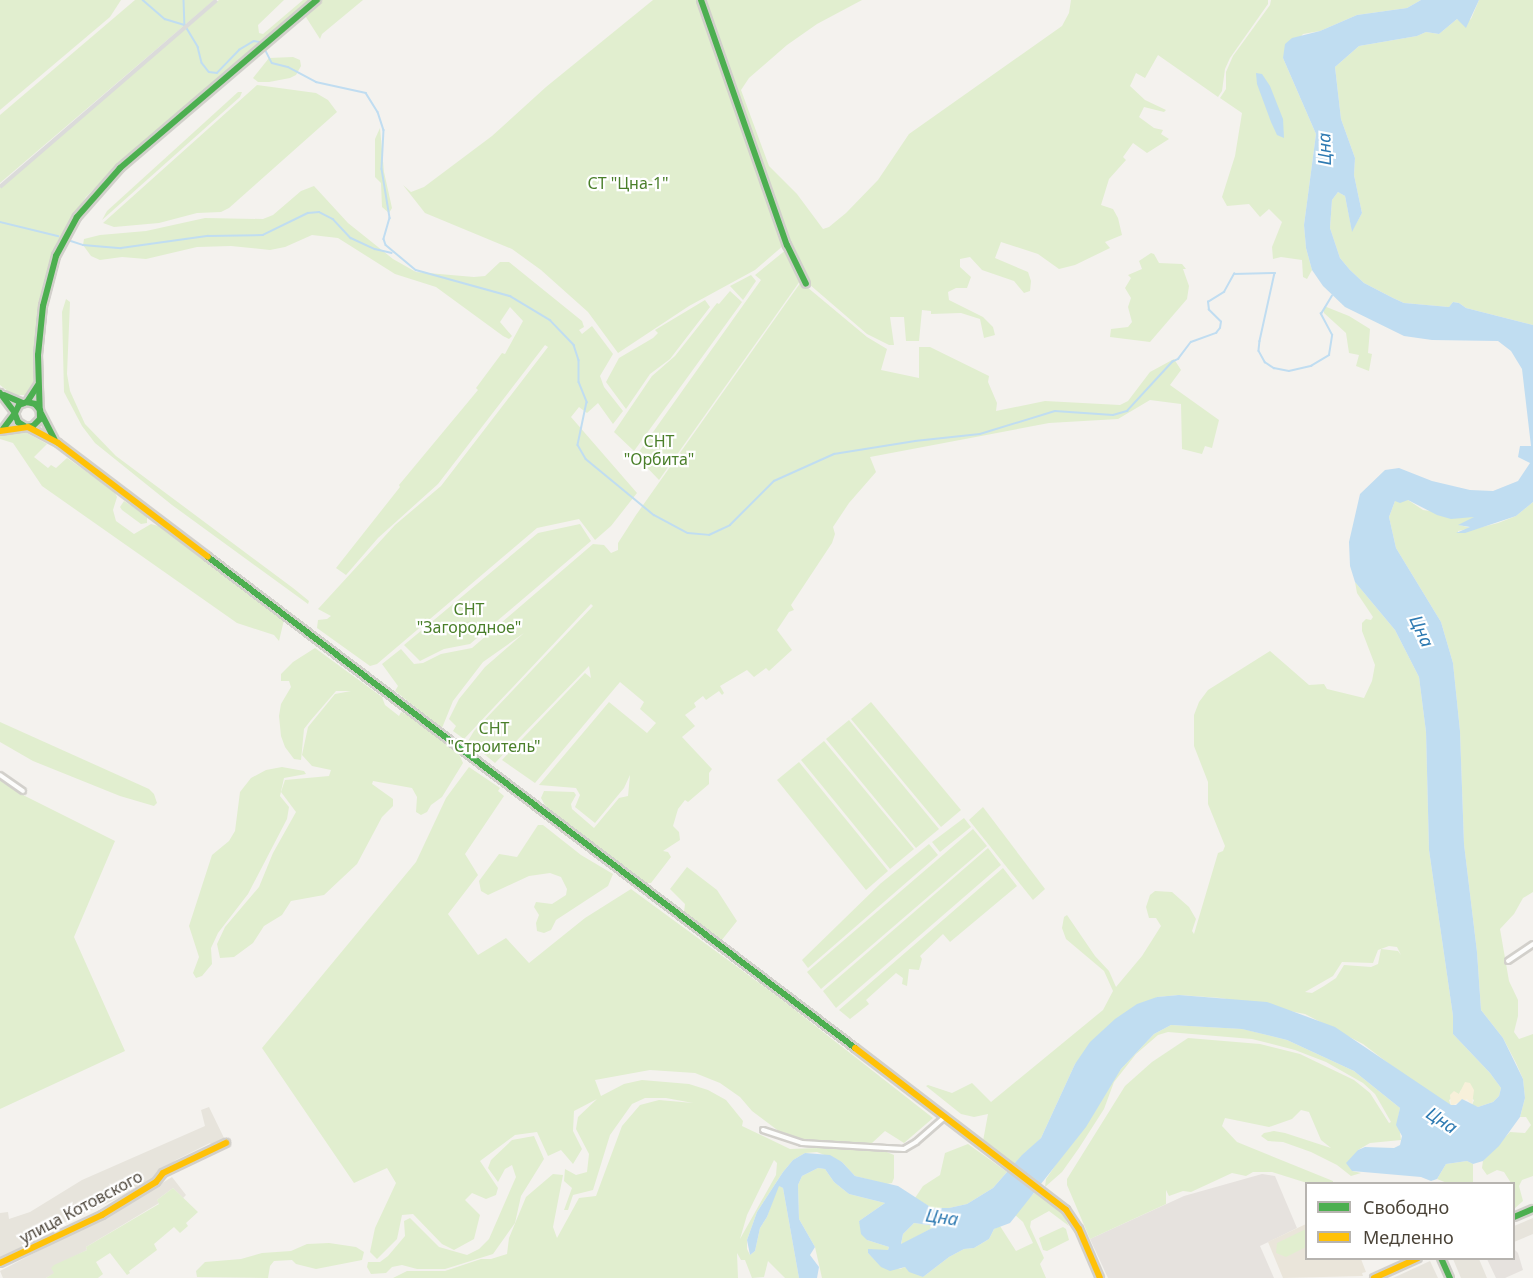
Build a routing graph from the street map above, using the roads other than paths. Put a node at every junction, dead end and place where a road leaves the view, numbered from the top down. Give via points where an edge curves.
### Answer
1 (317, 0) edge
2 (701, 0) edge
3 (806, 284) dead end
4 (38, 384) junction
5 (0, 392) edge
6 (25, 402) junction
7 (40, 412) junction
8 (15, 413) junction
9 (28, 427) junction
10 (1, 430) edge
11 (58, 443) junction
12 (0, 775) edge
13 (23, 791) dead end
14 (1533, 944) edge
15 (1508, 961) dead end
16 (945, 1117) junction
17 (763, 1130) dead end
18 (226, 1143) dead end
19 (1533, 1209) edge
20 (1515, 1217) edge
21 (1414, 1260) edge
22 (1442, 1260) edge
23 (0, 1263) edge
24 (1100, 1278) edge
25 (1374, 1278) edge
26 (1450, 1278) edge

1 - 4 main road via 111,177 82,210 60,245 43,306
2 - 3 main road via 787,245
4 - 6 main road
4 - 7 main road
5 - 6 main road
5 - 8 main road
6 - 7 main road via 35,404
6 - 8 main road
7 - 9 main road via 37,423
7 - 11 main road
8 - 9 main road via 20,424
8 - 10 main road
9 - 10 main road
9 - 11 main road
11 - 16 main road
12 - 13 street
14 - 15 street
16 - 17 street via 904,1149 802,1143
16 - 24 main road via 1074,1219
18 - 23 main road, улица Котовского via 172,1169 102,1215
19 - 20 main road
21 - 25 main road
22 - 26 main road

